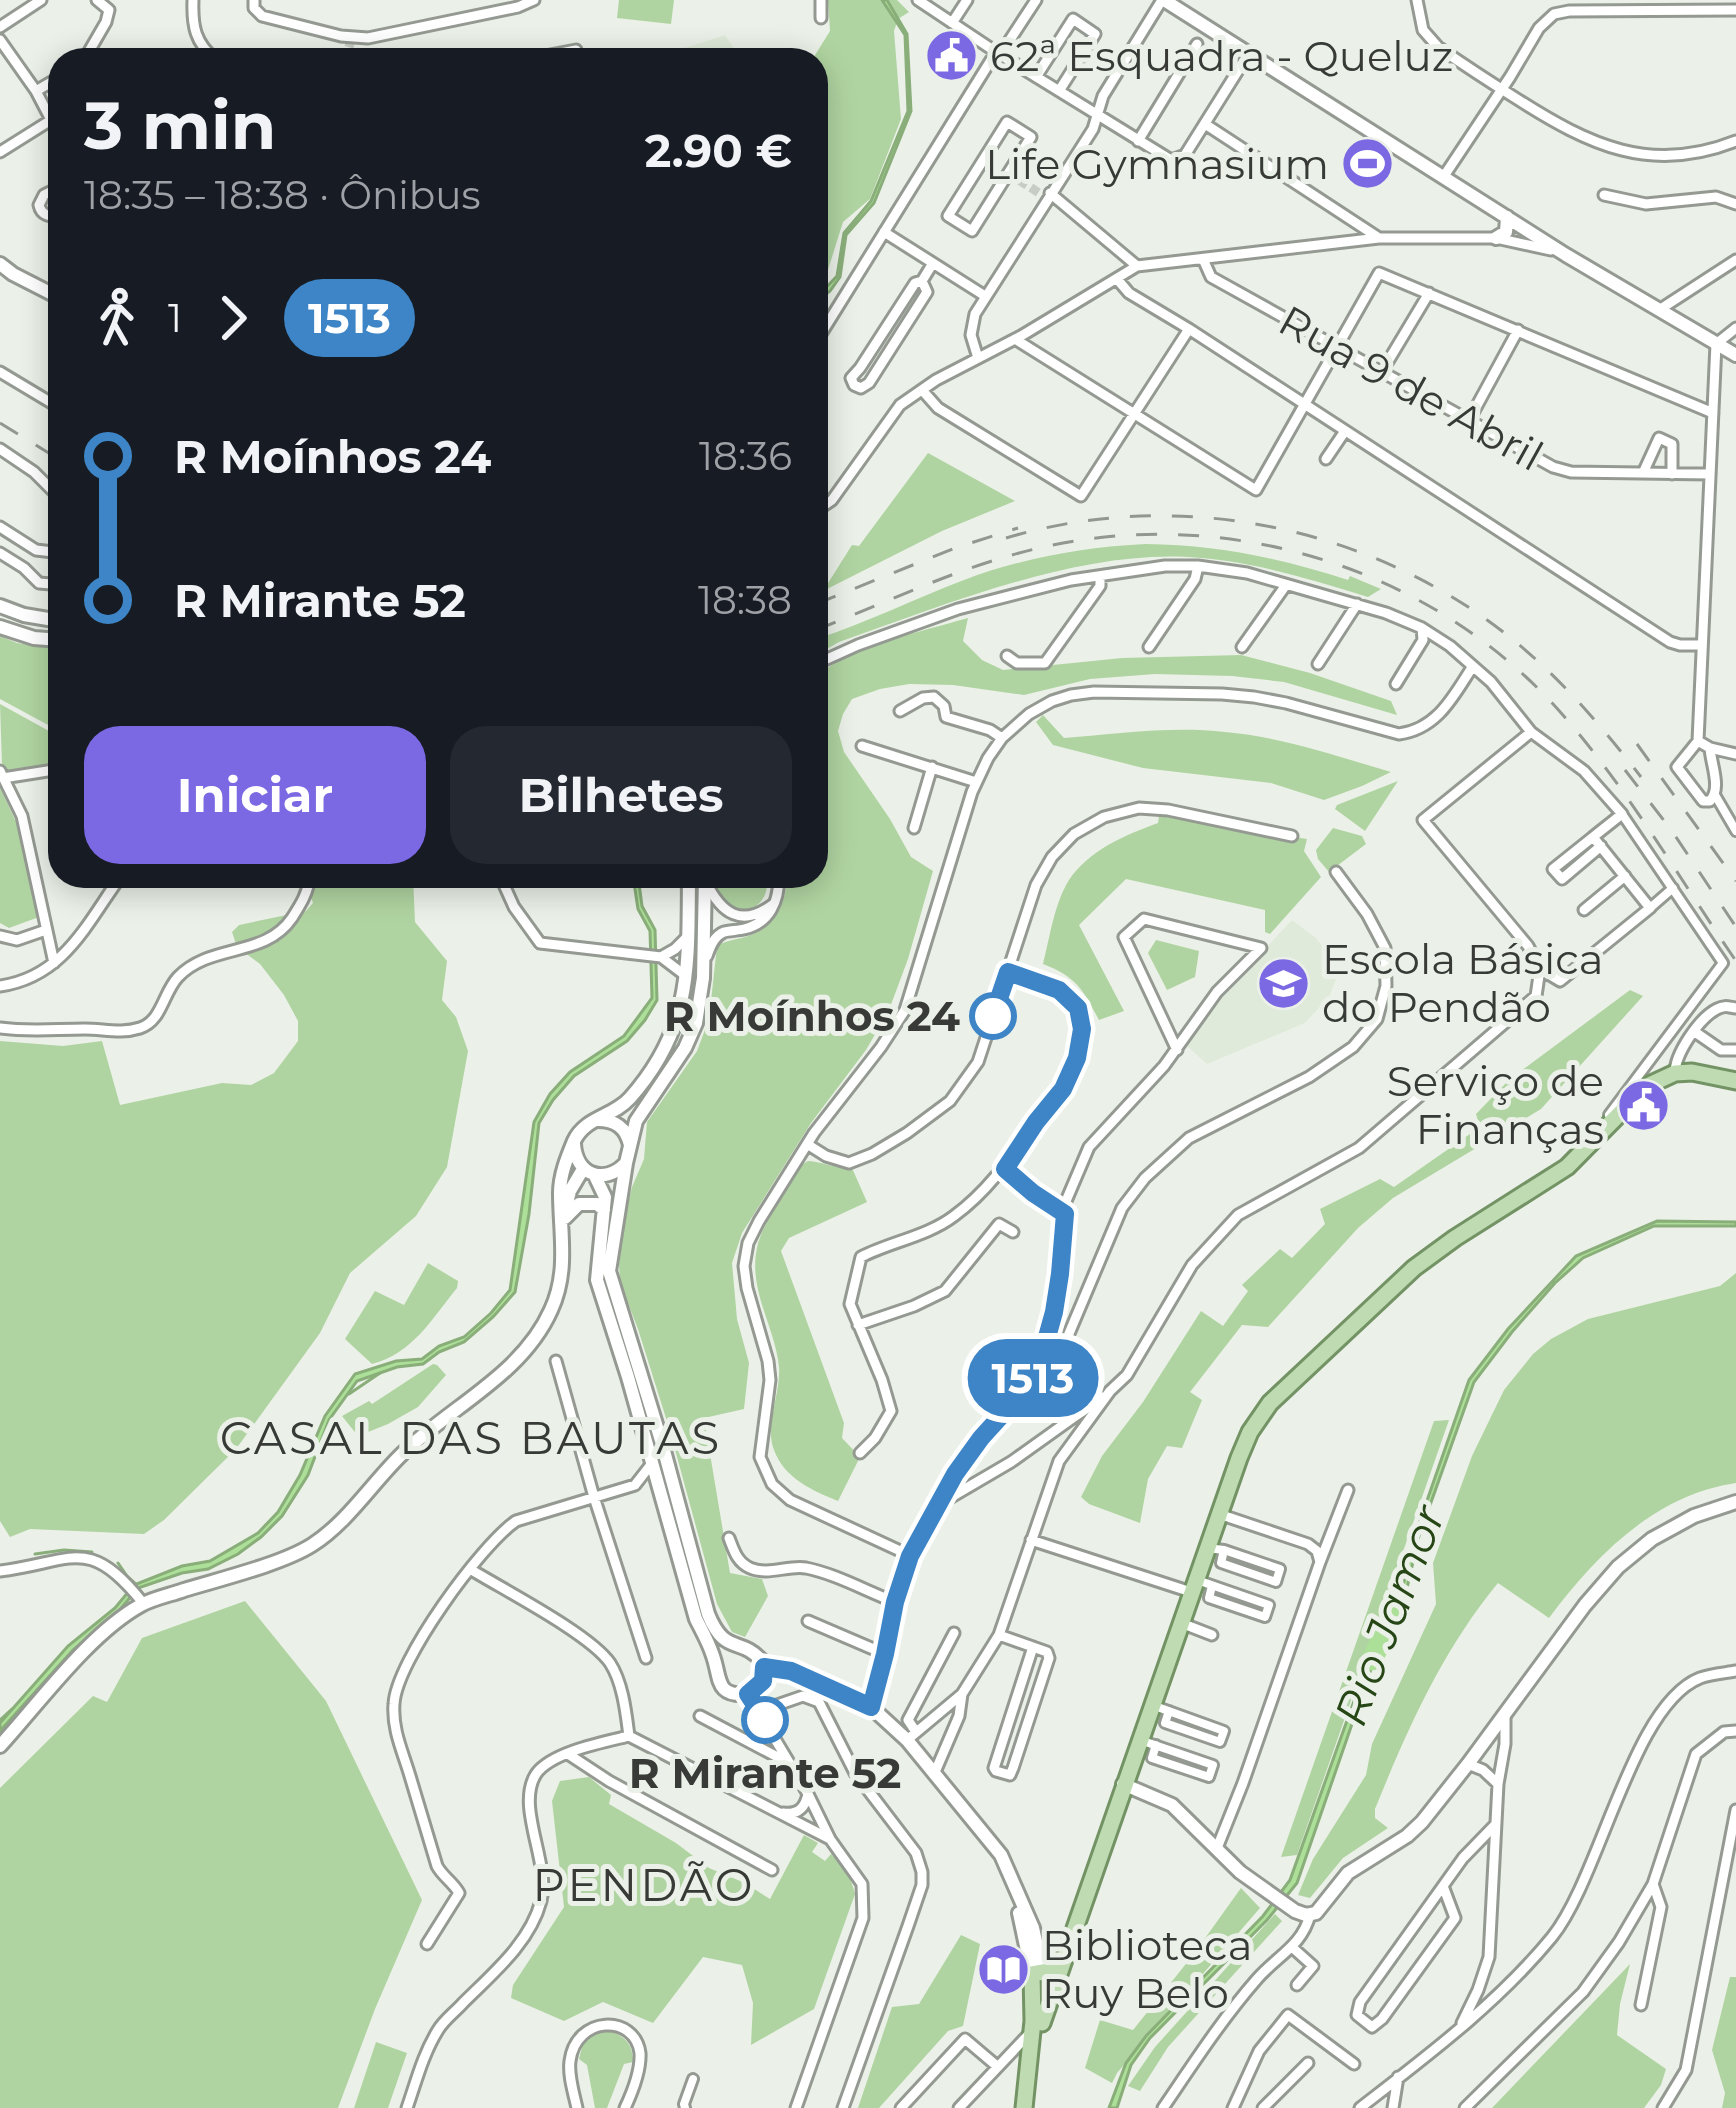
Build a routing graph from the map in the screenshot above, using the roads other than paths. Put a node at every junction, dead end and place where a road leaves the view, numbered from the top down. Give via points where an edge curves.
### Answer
1 (41, 0) edge
2 (97, 0) edge
3 (193, 0) edge
4 (254, 0) edge
5 (534, 0) edge
6 (821, 0) edge
7 (918, 0) edge
8 (967, 0) edge
9 (1036, 0) edge
10 (1163, 0) edge
11 (1417, 0) edge
12 (1660, 5) edge
13 (495, 6) edge
14 (1736, 10) edge
15 (820, 18) dead end
16 (952, 23) junction
17 (0, 27) edge
18 (0, 40) edge
19 (1197, 44) dead end
20 (91, 48) edge
21 (204, 48) edge
22 (998, 53) junction
23 (1249, 53) junction
24 (1036, 76) junction
25 (48, 84) edge
26 (1502, 89) junction
27 (36, 91) junction
28 (1059, 91) junction
29 (48, 114) edge
30 (1097, 115) junction
31 (48, 122) edge
32 (1205, 124) junction
33 (1138, 141) junction
34 (1736, 141) edge
35 (0, 152) edge
36 (1444, 176) junction
37 (48, 193) edge
38 (1050, 193) junction
39 (1604, 195) dead end
40 (1736, 204) edge
41 (48, 216) edge
42 (948, 216) joint
43 (1507, 217) junction
44 (884, 232) junction
45 (1379, 238) junction
46 (1496, 238) junction
47 (1566, 255) junction
48 (1203, 260) junction
49 (1736, 260) edge
50 (933, 263) junction
51 (1137, 266) junction
52 (4, 270) edge
53 (1117, 279) junction
54 (922, 281) junction
55 (48, 292) edge
56 (1429, 293) junction
57 (985, 296) junction
58 (1659, 310) junction
59 (828, 323) edge
60 (1736, 328) edge
61 (1189, 329) junction
62 (1518, 331) junction
63 (1016, 339) junction
64 (1716, 344) junction
65 (1338, 349) junction
66 (1736, 355) edge
67 (978, 358) junction
68 (0, 372) edge
69 (1381, 373) junction
70 (922, 390) junction
71 (48, 400) edge
72 (1306, 405) junction
73 (1713, 413) junction
74 (1134, 414) junction
75 (1468, 422) junction
76 (1345, 430) junction
77 (0, 449) edge
78 (1326, 459) dead end
79 (1643, 473) junction
80 (1672, 474) junction
81 (1710, 474) junction
82 (48, 486) edge
83 (828, 503) edge
84 (0, 527) edge
85 (48, 551) edge
86 (0, 553) edge
87 (1198, 566) junction
88 (1100, 576) junction
89 (48, 584) edge
90 (1286, 584) junction
91 (1357, 604) junction
92 (0, 605) edge
93 (48, 619) edge
94 (0, 627) edge
95 (1422, 628) junction
96 (48, 639) edge
97 (1702, 645) junction
98 (1243, 646) dead end
99 (1149, 647) dead end
100 (1007, 656) dead end
101 (828, 659) edge
102 (1318, 664) dead end
103 (1473, 666) junction
104 (1396, 684) dead end
105 (900, 711) dead end
106 (1531, 732) junction
107 (1002, 737) junction
108 (1698, 741) junction
109 (862, 746) dead end
110 (1709, 748) junction
111 (1736, 754) edge
112 (932, 767) junction
113 (48, 770) edge
114 (2, 775) edge
115 (976, 782) junction
116 (1715, 796) junction
117 (1622, 814) junction
118 (914, 827) dead end
119 (1736, 831) edge
120 (1292, 836) dead end
121 (1597, 842) junction
122 (1336, 872) dead end
123 (1625, 876) junction
124 (113, 888) edge
125 (308, 888) edge
126 (505, 888) edge
127 (689, 888) edge
128 (705, 888) edge
129 (710, 888) edge
130 (778, 888) edge
131 (1673, 889) junction
132 (776, 901) junction
133 (1650, 908) junction
134 (1584, 910) dead end
135 (46, 930) junction
136 (0, 936) edge
137 (687, 937) junction
138 (661, 957) junction
139 (704, 962) junction
140 (54, 963) junction
141 (1540, 969) junction
142 (1008, 972) junction
143 (686, 976) junction
144 (0, 986) edge
145 (1736, 1008) edge
146 (0, 1028) edge
147 (1694, 1032) junction
148 (1178, 1050) junction
149 (1736, 1050) edge
150 (1675, 1073) junction
151 (1736, 1081) edge
152 (593, 1121) junction
153 (574, 1140) junction
154 (808, 1144) junction
155 (631, 1147) junction
156 (1576, 1160) junction
157 (626, 1163) junction
158 (1005, 1169) junction
159 (589, 1172) junction
160 (604, 1210) junction
161 (1065, 1214) junction
162 (563, 1221) junction
163 (1013, 1232) dead end
164 (858, 1325) junction
165 (556, 1361) dead end
166 (1029, 1385) junction
167 (1110, 1391) junction
168 (860, 1453) dead end
169 (653, 1462) junction
170 (635, 1485) junction
171 (1348, 1490) dead end
172 (662, 1493) junction
173 (595, 1498) junction
174 (1736, 1502) edge
175 (936, 1505) junction
176 (1219, 1514) junction
177 (729, 1538) dead end
178 (1031, 1540) junction
179 (1216, 1549) junction
180 (910, 1556) junction
181 (1320, 1562) junction
182 (470, 1569) junction
183 (0, 1571) edge
184 (1200, 1586) junction
185 (140, 1599) junction
186 (895, 1602) junction
187 (808, 1621) dead end
188 (1181, 1623) junction
189 (954, 1634) dead end
190 (999, 1635) junction
191 (1212, 1635) dead end
192 (1033, 1647) junction
193 (737, 1648) junction
194 (885, 1654) junction
195 (646, 1658) dead end
196 (764, 1667) junction
197 (716, 1668) junction
198 (1736, 1671) edge
199 (748, 1694) junction
200 (962, 1694) junction
201 (1151, 1705) junction
202 (948, 1706) junction
203 (871, 1707) junction
204 (1505, 1711) junction
205 (760, 1712) junction
206 (1169, 1712) junction
207 (700, 1716) dead end
208 (959, 1716) junction
209 (1736, 1731) edge
210 (629, 1736) junction
211 (911, 1736) junction
212 (1139, 1740) junction
213 (1156, 1745) junction
214 (0, 1746) edge
215 (568, 1754) junction
216 (787, 1762) junction
217 (1468, 1764) junction
218 (935, 1772) junction
219 (1124, 1784) junction
220 (1498, 1784) junction
221 (808, 1794) junction
222 (1736, 1810) edge
223 (774, 1811) junction
224 (1496, 1824) junction
225 (830, 1839) junction
226 (1732, 1847) edge
227 (1217, 1848) junction
228 (772, 1870) dead end
229 (1652, 1884) junction
230 (1443, 1886) junction
231 (1310, 1916) junction
232 (428, 1944) dead end
233 (1293, 1948) junction
234 (1063, 1961) junction
235 (1038, 1974) junction
236 (1298, 1985) dead end
237 (1641, 2006) dead end
238 (1037, 2026) junction
239 (1459, 2027) junction
240 (1308, 2063) dead end
241 (1354, 2065) dead end
242 (998, 2067) junction
243 (1398, 2077) junction
244 (693, 2080) dead end
245 (1368, 2106) edge
246 (407, 2108) edge
247 (578, 2108) edge
248 (625, 2108) edge
249 (685, 2108) edge
250 (796, 2108) edge
251 (843, 2108) edge
252 (901, 2108) edge
253 (959, 2108) edge
254 (1025, 2108) edge
255 (1163, 2108) edge
256 (1233, 2108) edge
257 (1262, 2108) edge
258 (1393, 2108) edge
259 (1465, 2108) edge
260 (1663, 2108) edge

1 - 17 street
2 - 20 street via 109,10
3 - 21 street via 194,32
4 - 13 street via 262,16 368,38
5 - 13 street
6 - 15 street
7 - 16 street
8 - 16 street
9 - 22 street
10 - 23 street
10 - 30 street
11 - 26 street via 1423,30 1438,47
12 - 14 street
12 - 26 street via 1554,14
16 - 22 street
18 - 27 street
19 - 33 street
22 - 24 street
22 - 44 street
23 - 32 street
23 - 36 street
24 - 28 street
24 - 28 street via 1072,20 1095,34
25 - 27 street
26 - 34 street via 1613,150 1665,157
26 - 36 street
27 - 29 street
28 - 30 street
30 - 33 street
30 - 38 street
31 - 35 street
32 - 33 street via 1177,160
32 - 45 street
36 - 43 street
37 - 41 street via 38,205
38 - 51 street
38 - 57 street
39 - 40 street via 1646,204 1716,197
42 - 42 street via 972,231 1031,137 1007,122
43 - 46 street via 1506,232
43 - 47 street
44 - 50 street
44 - 59 street
45 - 46 street
45 - 48 street
46 - 47 street
47 - 58 street
48 - 51 street
48 - 65 street, Rua 9 de Abril via 1211,277
49 - 58 street
50 - 54 street
50 - 57 street
51 - 53 street
52 - 55 street
53 - 61 street
53 - 63 street
54 - 54 street via 850,378 854,385 867,385 927,292
56 - 62 street
56 - 65 street via 1379,273
56 - 69 street
57 - 67 street via 971,323
58 - 64 street
60 - 64 street
61 - 72 street
61 - 74 street
62 - 73 street
62 - 75 street
63 - 67 street
63 - 74 street
64 - 66 street
64 - 73 street
65 - 69 street, Rua 9 de Abril
65 - 72 street
67 - 70 street
68 - 71 street
69 - 75 street, Rua 9 de Abril
70 - 74 street via 938,408 1081,496
70 - 83 street via 900,405
72 - 74 street via 1256,490
72 - 76 street
73 - 81 street
75 - 79 street, Rua 9 de Abril via 1553,467
76 - 78 street
76 - 97 street via 1670,642
77 - 82 street
79 - 80 street, Rua 9 de Abril
79 - 80 street via 1659,438 1672,444
80 - 81 street, Rua 9 de Abril
81 - 97 street
84 - 85 street
86 - 89 street
87 - 88 street
87 - 90 street
87 - 99 street
88 - 100 street via 1045,663
88 - 101 street via 958,609
90 - 91 street
90 - 98 street
91 - 95 street
91 - 102 street
92 - 93 street
94 - 96 street
95 - 103 street
95 - 104 street
97 - 108 street
103 - 106 street
103 - 107 street via 1436,719 1414,732 1222,694 1094,692 1052,701
105 - 107 street via 934,697 946,717
106 - 117 street via 1584,771
106 - 141 street via 1423,820
107 - 115 street
108 - 110 street
108 - 116 street via 1677,766 1703,801
109 - 112 street
110 - 111 street
110 - 116 street
112 - 115 street
112 - 118 street
113 - 114 street
114 - 135 street via 22,816
115 - 154 street via 905,1010
116 - 119 street
117 - 121 street
117 - 131 street
120 - 142 street via 1168,810 1104,817 1052,857
121 - 121 street via 1562,878 1553,868
121 - 123 street
122 - 166 street via 1385,949 1377,1018 1324,1067 1189,1138 1144,1178 1122,1208 1057,1361
123 - 133 street
123 - 134 street
124 - 140 street
125 - 146 street via 275,937 200,960 178,977 146,1027
126 - 138 street via 540,944
127 - 137 street
128 - 139 street
129 - 132 street via 734,915 754,915
130 - 132 street
131 - 133 street
131 - 156 street via 1723,963
132 - 139 street via 758,924 723,932
133 - 141 street via 1560,981
135 - 136 street via 17,940
135 - 140 street
137 - 138 street
137 - 143 street
138 - 143 street
139 - 155 street via 692,1034 636,1121
140 - 144 street
141 - 167 street via 1537,996 1359,1148 1238,1215 1192,1265
142 - 154 street via 978,1062 950,1101 849,1163
142 - 158 street via 1059,990 1078,1008 1082,1029 1063,1089
143 - 152 street via 665,1050 625,1104
145 - 147 street via 1713,1010
147 - 149 street
147 - 150 street
148 - 148 street via 1217,992 1261,948 1144,920 1124,937
148 - 161 street via 1089,1147
150 - 151 main road
150 - 156 main road via 1647,1086
152 - 153 street
152 - 155 street via 618,1124
153 - 159 street via 574,1156
153 - 162 street via 563,1169
154 - 180 street via 745,1259 770,1370 761,1464 790,1500
155 - 157 street
156 - 176 main road via 1414,1268 1270,1403 1250,1432
157 - 159 street via 613,1174
157 - 193 street via 609,1271 708,1615 720,1639
158 - 161 street
158 - 164 street via 950,1220 861,1257 850,1304
159 - 160 street
159 - 162 street via 570,1191
160 - 162 street via 579,1204
160 - 169 street via 597,1280
161 - 166 street via 1054,1312
162 - 185 street via 560,1285 527,1348 404,1452 338,1525 310,1546
163 - 164 street via 998,1224 945,1291
164 - 168 street via 891,1411
165 - 173 street
166 - 175 street
167 - 175 street
167 - 178 street via 1059,1461
169 - 170 street
169 - 172 street
170 - 172 street
170 - 173 street
171 - 181 street
172 - 197 street
173 - 182 street via 517,1521
173 - 195 street
174 - 204 street via 1652,1539 1618,1567
175 - 180 street
176 - 179 main road
176 - 181 street via 1308,1544
177 - 186 street via 747,1567 814,1570
178 - 184 street
178 - 190 street
179 - 179 street via 1221,1563 1276,1582 1280,1569
179 - 184 main road
180 - 186 street
181 - 227 street
182 - 210 street via 598,1650 615,1672
182 - 232 street via 400,1677 394,1702 436,1866 459,1893
183 - 185 street via 96,1559
184 - 184 street via 1209,1598 1264,1617 1269,1605
184 - 188 main road
185 - 214 street
186 - 194 street
187 - 194 street
188 - 191 street
188 - 201 main road
189 - 211 street via 908,1720
190 - 192 street
190 - 200 street
192 - 192 street via 994,1768 1005,1775 1049,1658
193 - 196 street via 752,1650
193 - 197 street
194 - 203 street
196 - 199 street via 763,1681
196 - 203 street
197 - 199 street via 725,1690
198 - 239 street via 1698,1678 1656,1719 1556,1932
199 - 205 street
200 - 202 street
200 - 208 street
201 - 206 street
201 - 212 main road
202 - 208 street
202 - 211 street
203 - 211 street
204 - 217 street
204 - 220 street
205 - 216 street
205 - 251 street via 803,1696 819,1702 855,1773 922,1872
206 - 206 street via 1225,1731 1220,1742 1166,1723
207 - 216 street
208 - 218 street
209 - 229 street via 1696,1754
210 - 215 street
210 - 223 street
211 - 218 street
212 - 213 street
212 - 219 main road
213 - 213 street via 1213,1765 1209,1777 1152,1758
215 - 228 street
215 - 246 street via 538,1770 530,1790 544,1876 534,1920 439,2027
216 - 221 street
217 - 220 street
217 - 231 street via 1407,1836 1348,1873
218 - 235 street via 1000,1855 1033,1928
219 - 227 street via 1172,1805
219 - 234 main road
220 - 224 street
221 - 223 street via 800,1811
221 - 225 street
222 - 226 street
223 - 225 street
224 - 230 street
224 - 239 street via 1489,1957
225 - 250 street via 862,1884 863,1918
226 - 260 street via 1686,2070
227 - 231 street via 1268,1893
229 - 237 street via 1660,1907
229 - 259 street via 1583,1992
230 - 230 street via 1360,2002 1357,2015 1372,2027 1455,1918
231 - 233 street
233 - 236 street via 1313,1966
233 - 255 street via 1213,2033
234 - 235 main road
234 - 238 main road
235 - 238 main road
238 - 242 street
238 - 254 main road
239 - 243 street
240 - 257 street
241 - 256 street via 1288,2015 1259,2051
242 - 252 street via 964,2038
242 - 253 street
243 - 245 street
243 - 258 street
244 - 249 street
247 - 248 street via 569,2064 575,2044 596,2025 628,2032 638,2046

